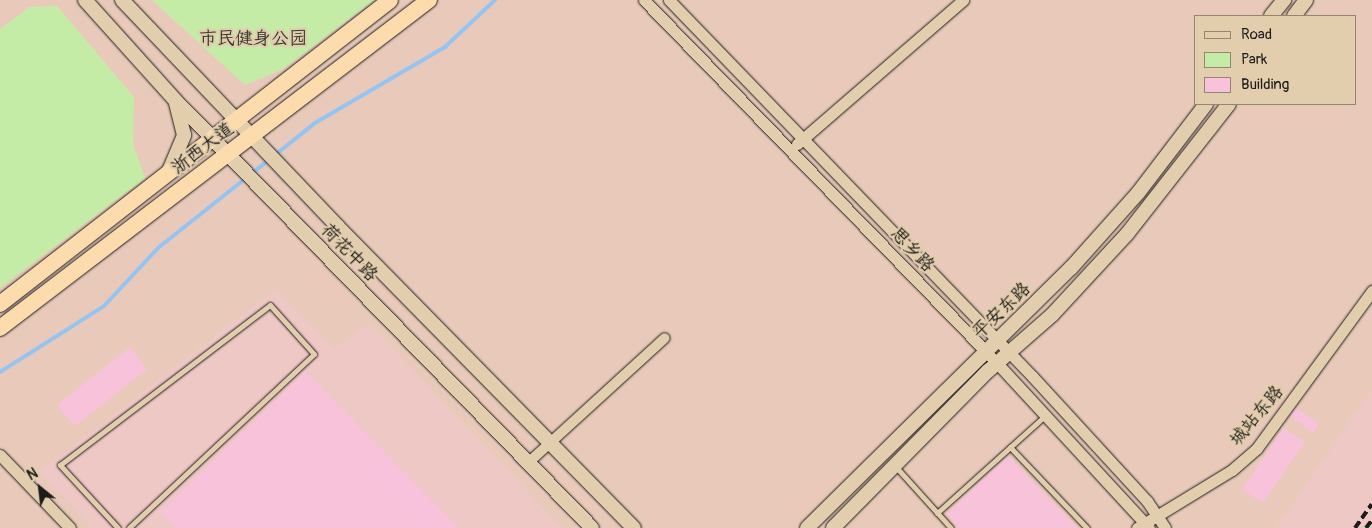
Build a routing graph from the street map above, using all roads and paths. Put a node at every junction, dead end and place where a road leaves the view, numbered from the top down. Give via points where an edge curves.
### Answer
1 (85, 0) edge
2 (122, 0) edge
3 (390, 0) edge
4 (429, 0) edge
5 (644, 0) edge
6 (669, 0) edge
7 (963, 0) edge
8 (1284, 0) edge
9 (1306, 0) edge
10 (1272, 15) edge
11 (1295, 15) edge
12 (176, 101) junction
13 (1205, 105) edge
14 (1228, 105) edge
15 (235, 119) junction
16 (211, 138) junction
17 (802, 140) junction
18 (258, 143) junction
19 (791, 148) junction
20 (229, 156) junction
21 (170, 171) junction
22 (1372, 291) edge
23 (0, 304) edge
24 (0, 328) edge
25 (665, 338) dead end
26 (999, 341) junction
27 (986, 353) junction
28 (1009, 353) junction
29 (997, 363) junction
30 (1046, 415) junction
31 (549, 441) junction
32 (1010, 447) junction
33 (0, 455) edge
34 (528, 463) junction
35 (895, 467) junction
36 (937, 513) junction
37 (1158, 516) junction
38 (1144, 526) edge
39 (70, 528) edge
40 (118, 528) edge
41 (129, 528) edge
42 (592, 528) edge
43 (634, 528) edge
44 (807, 528) edge
45 (833, 528) edge
46 (951, 528) edge
47 (1087, 528) edge
48 (1165, 528) edge

1 - 12 main road, 荷花中路
2 - 15 main road
3 - 15 highway, 浙西大道
4 - 18 highway, 浙西大道
5 - 19 street, 思乡路
6 - 17 street, 思乡路
7 - 17 street
8 - 10 main road
9 - 11 main road
12 - 16 main road, 荷花中路
12 - 21 main road via 184,135
13 - 26 main road, 平安东路 via 1138,193
14 - 28 main road, 平安东路 via 1127,234 1052,315
15 - 16 highway, 浙西大道
15 - 18 main road
16 - 20 main road, 荷花中路
16 - 21 highway, 浙西大道
17 - 19 street
17 - 26 street, 思乡路
18 - 20 highway, 浙西大道
18 - 31 main road
19 - 27 street, 思乡路
20 - 24 highway, 浙西大道
20 - 34 main road, 荷花中路
21 - 23 highway, 浙西大道
22 - 37 street, 城站东路 via 1257,448 1232,470
25 - 31 street
26 - 27 main road, 平安东路
26 - 28 street, 思乡路
27 - 29 street, 思乡路
27 - 44 main road, 平安东路
28 - 29 main road, 平安东路
28 - 37 street, 思乡路
29 - 30 street, 思乡路
29 - 35 main road, 平安东路
30 - 32 lane
30 - 38 street, 思乡路
31 - 34 street
31 - 43 main road
32 - 36 lane
32 - 47 lane
33 - 39 street
34 - 42 main road, 荷花中路
35 - 36 lane
35 - 45 main road, 平安东路
36 - 46 lane
37 - 38 street, 城站东路
37 - 48 street, 思乡路
40 - 41 lane via 60,465 270,305 314,354

